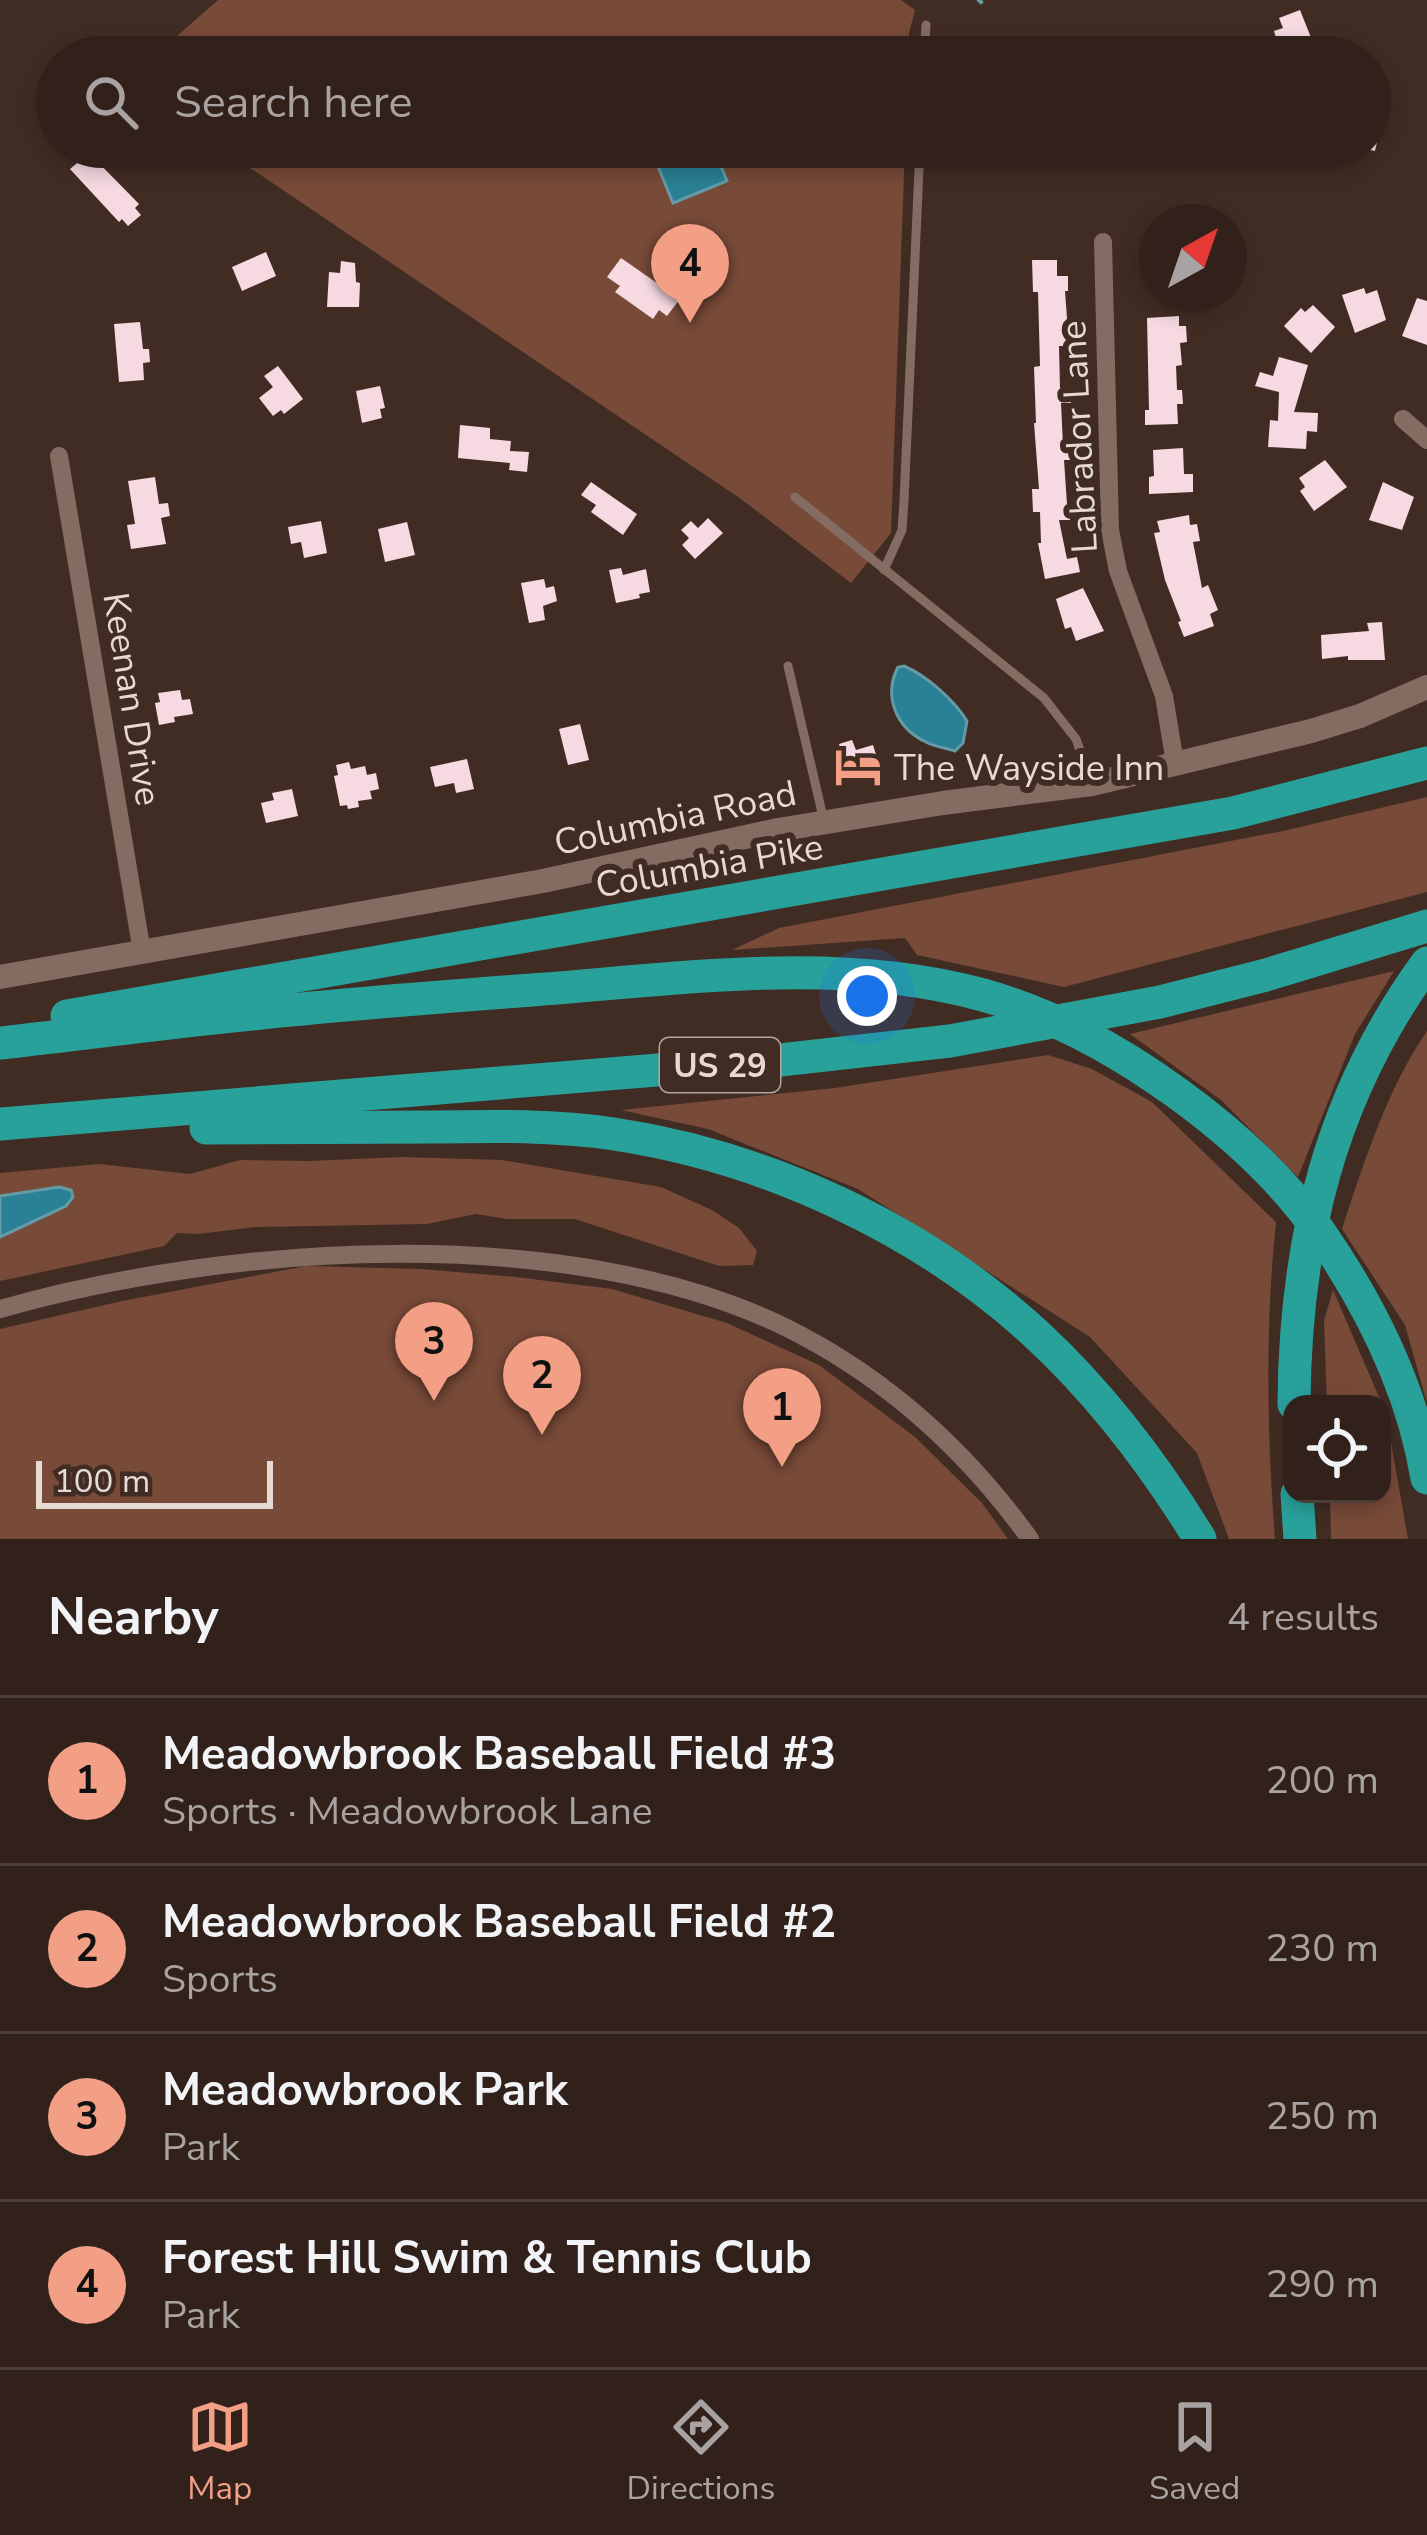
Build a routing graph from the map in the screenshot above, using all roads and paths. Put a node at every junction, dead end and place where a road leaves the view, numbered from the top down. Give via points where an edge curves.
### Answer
1 (926, 25) dead end
2 (925, 36) edge
3 (919, 168) edge
4 (1103, 242) dead end
5 (1403, 419) dead end
6 (1427, 440) edge
7 (59, 456) dead end
8 (795, 497) dead end
9 (884, 570) junction
10 (788, 666) dead end
11 (1427, 687) edge
12 (1427, 762) edge
13 (1175, 763) junction
14 (1092, 784) junction
15 (824, 823) junction
16 (1427, 926) edge
17 (142, 952) junction
18 (1427, 963) edge
19 (0, 976) edge
20 (0, 1028) edge
21 (0, 1042) edge
22 (0, 1126) edge
23 (0, 1309) edge
24 (1294, 1395) edge
25 (1427, 1478) edge
26 (1298, 1503) edge
27 (1030, 1539) edge
28 (1199, 1539) edge
29 (1300, 1539) edge

1 - 2 lane
3 - 9 lane via 903,516
4 - 13 street, Labrador Lane via 1110,530 1164,696
5 - 6 street
7 - 17 street, Keenan Drive
8 - 9 lane
9 - 14 lane via 1044,698 1076,739
10 - 15 lane
11 - 13 street, Columbia Road via 1311,731
12 - 20 highway, Columbia Pike via 1232,813
13 - 14 street, Columbia Road
14 - 15 street, Columbia Road
15 - 17 street, Columbia Road
16 - 22 highway, US 29 via 1160,1002 928,1044
17 - 19 street, Columbia Road
18 - 24 highway via 1360,1074 1322,1177 1301,1273
21 - 25 highway via 742,974 848,974 982,994 1073,1030 1158,1079 1259,1160 1344,1267 1384,1338
22 - 28 highway via 541,1127 672,1145 760,1172 893,1232 1021,1321 1126,1430
23 - 27 street via 159,1275 313,1257 489,1258 630,1274 732,1304 855,1368 957,1451
26 - 29 highway

